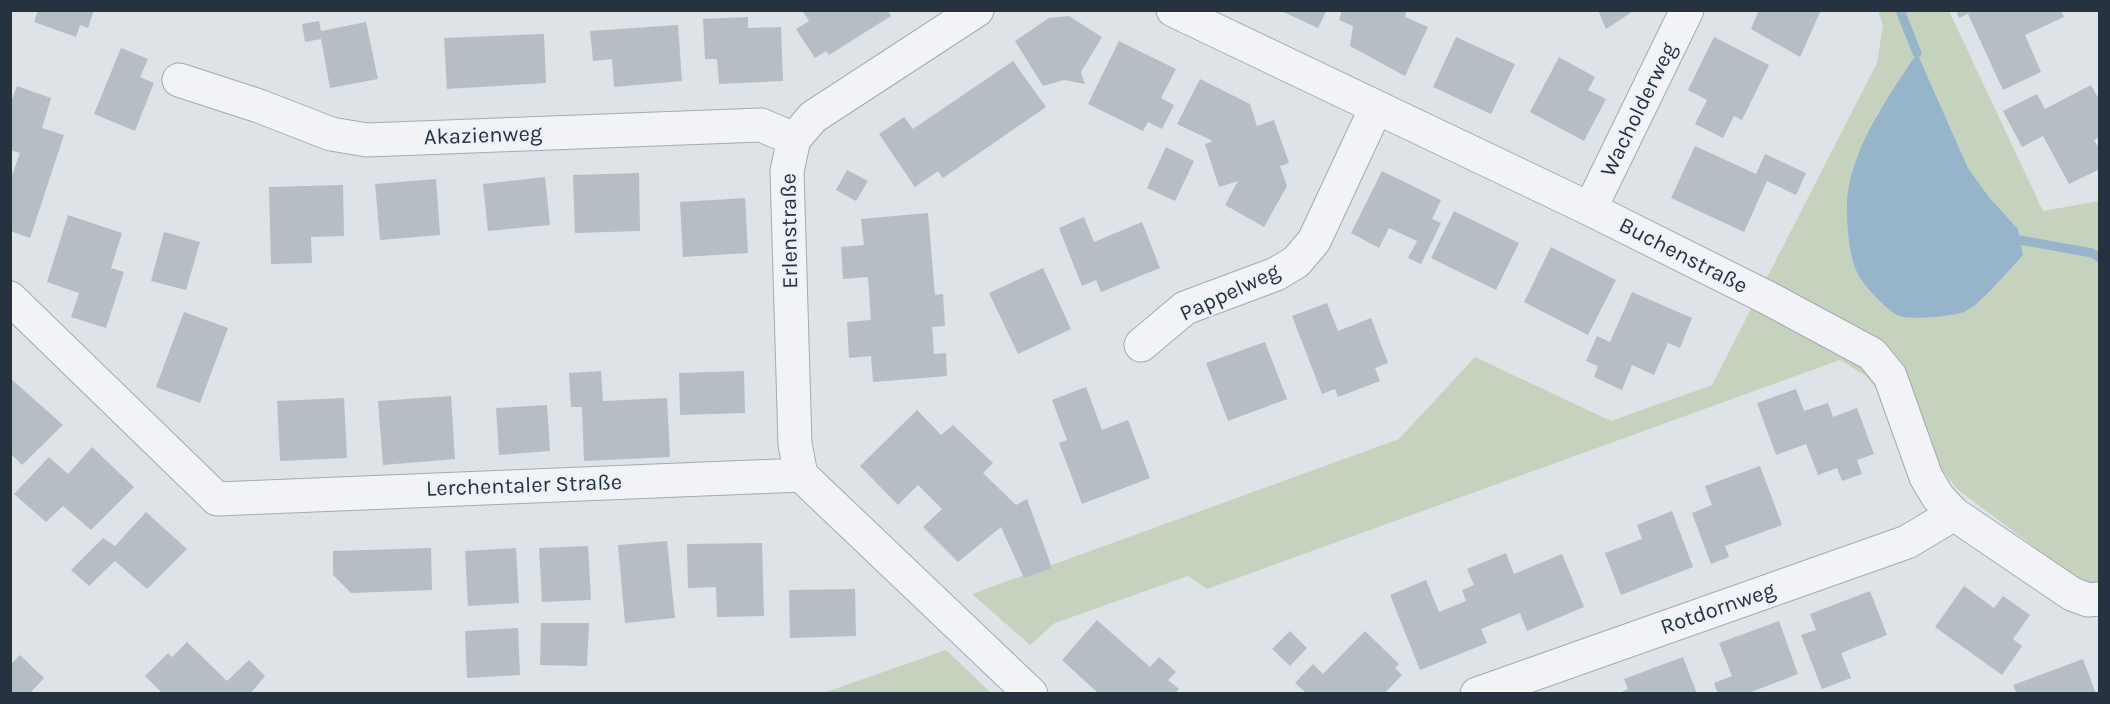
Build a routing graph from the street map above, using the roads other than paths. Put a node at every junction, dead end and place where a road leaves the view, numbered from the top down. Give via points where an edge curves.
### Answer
1 (977, 10) edge
2 (1173, 10) edge
3 (1687, 10) edge
4 (179, 80) dead end
5 (1376, 108) junction
6 (794, 139) junction
7 (1590, 209) junction
8 (10, 298) edge
9 (1141, 345) dead end
10 (801, 475) junction
11 (1954, 514) junction
12 (2100, 599) edge
13 (1031, 693) edge
14 (1477, 693) edge

1 - 6 street, Erlenstraße via 813,117
2 - 5 street, Buchenstraße
3 - 7 street, Wacholderweg
4 - 6 street, Akazienweg via 331,134 367,140 761,125
5 - 7 street, Buchenstraße
5 - 9 street, Pappelweg via 1314,241 1296,262 1276,274 1185,308
6 - 10 street, Erlenstraße via 787,171 795,444
7 - 11 street, Buchenstraße via 1872,354 1890,376 1926,477
8 - 10 street, Lerchentaler Straße via 217,499
10 - 13 street
11 - 12 street, Buchenstraße via 2072,594 2088,600
11 - 14 street, Rotdornweg via 1907,542

